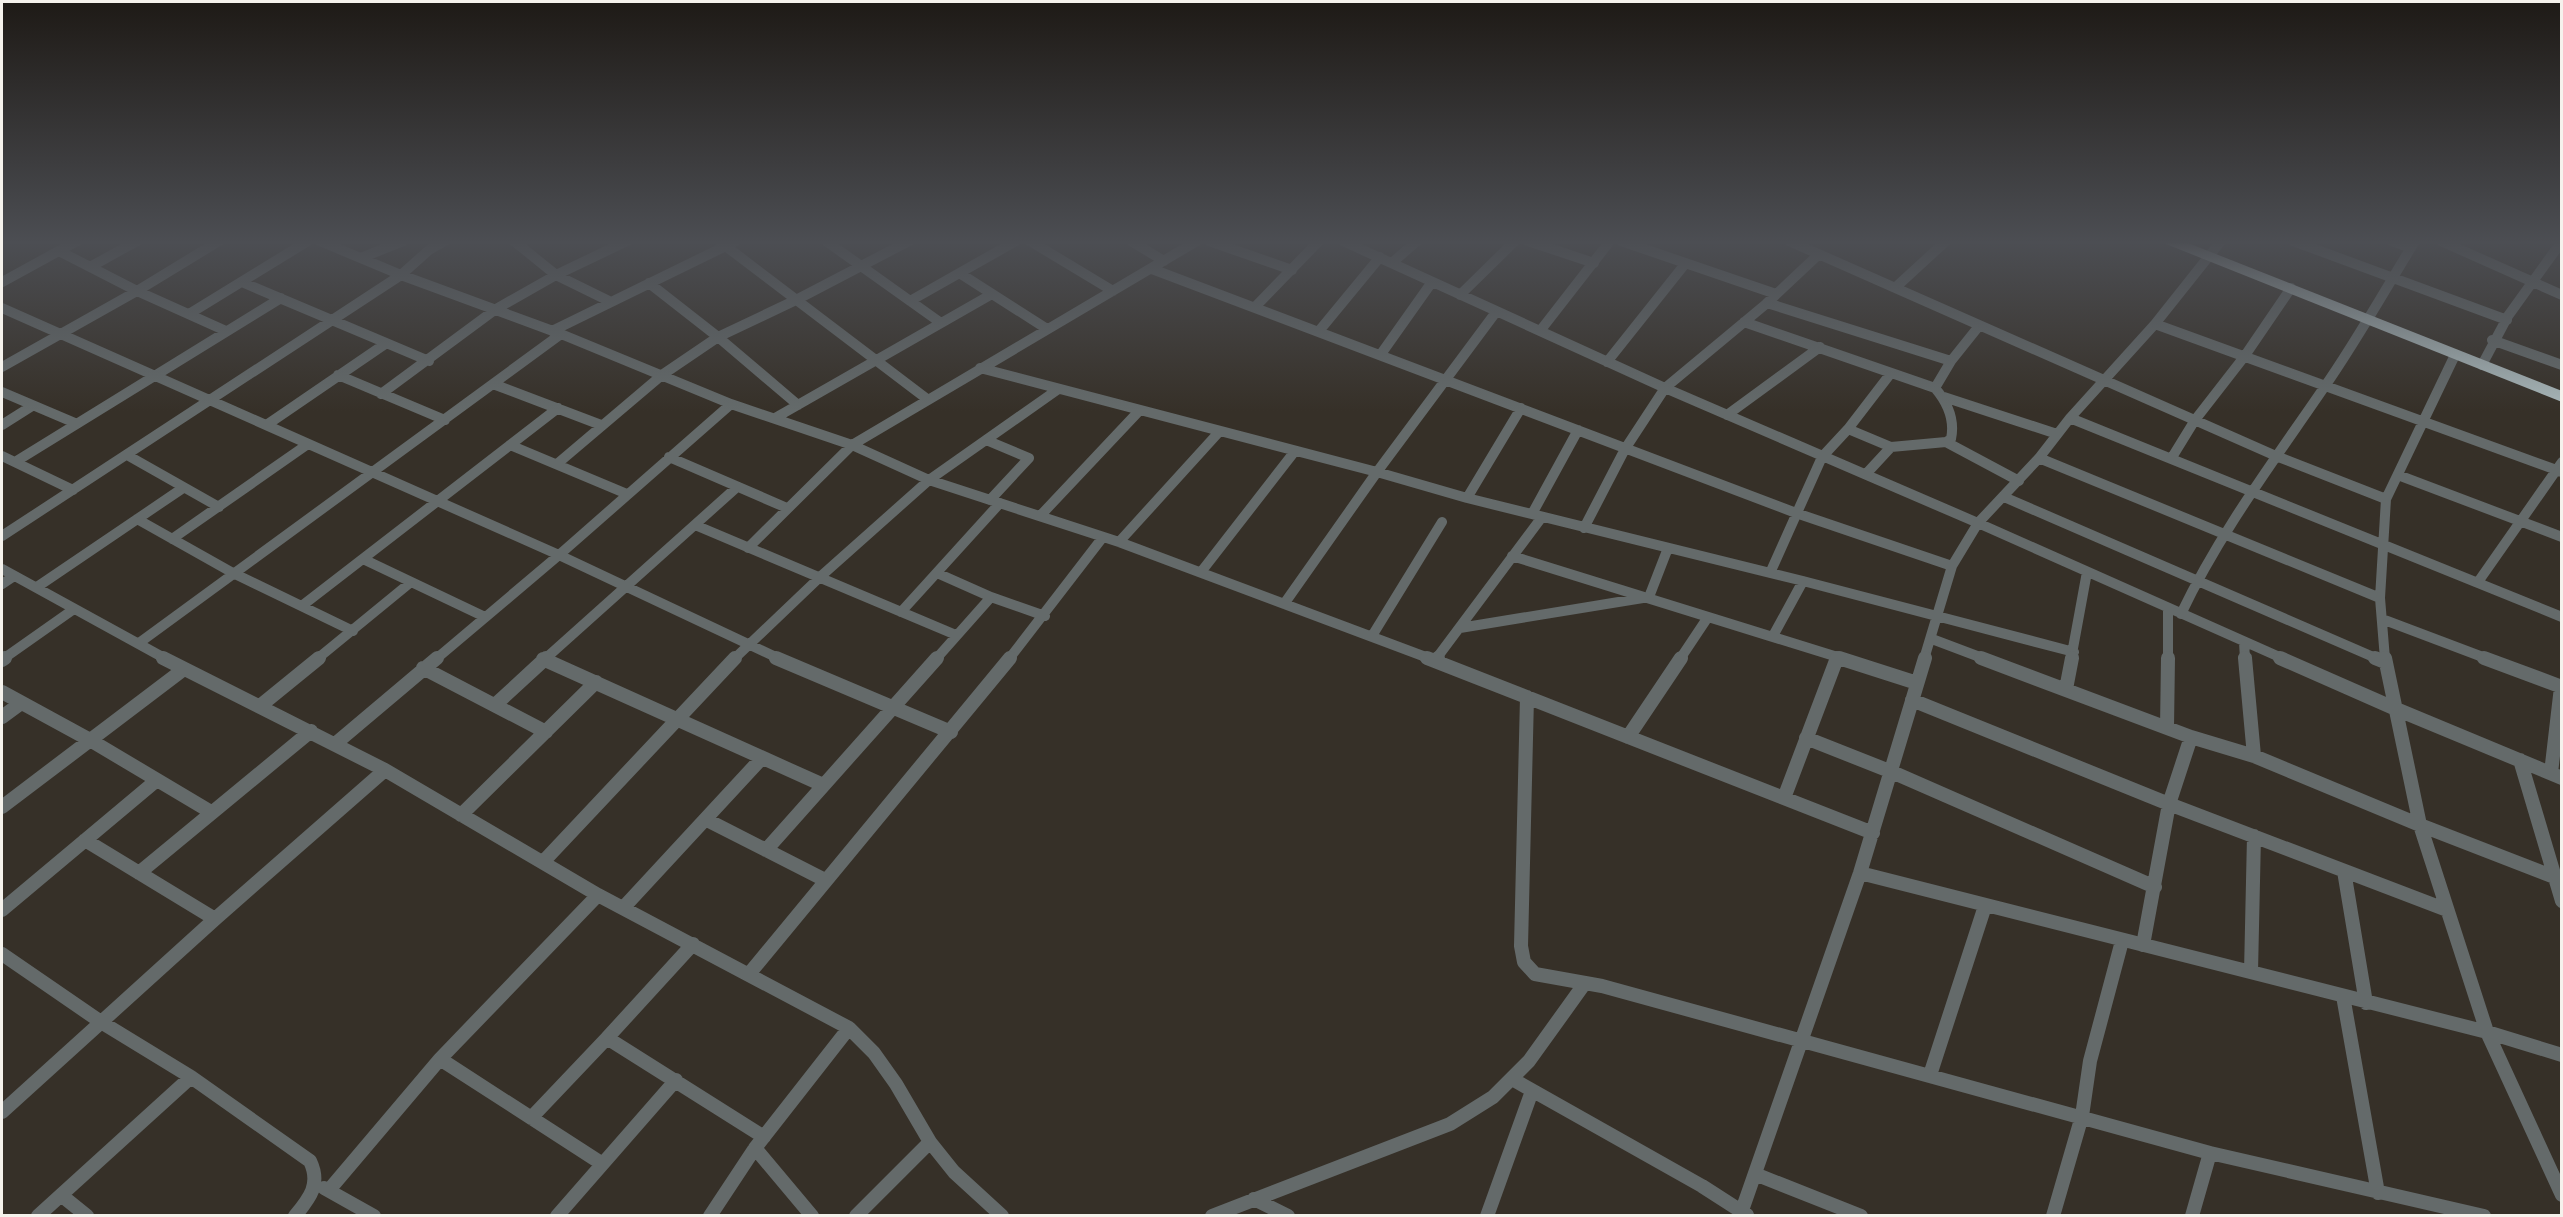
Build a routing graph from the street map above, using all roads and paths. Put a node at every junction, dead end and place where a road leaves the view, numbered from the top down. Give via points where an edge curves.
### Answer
1 (125, 298) edge
2 (152, 298) edge
3 (218, 298) edge
4 (282, 298) joint
5 (365, 298) edge
6 (465, 298) edge
7 (516, 298) edge
8 (602, 298) edge
9 (619, 298) edge
10 (668, 298) edge
11 (793, 298) edge
12 (800, 298) edge
13 (905, 298) edge
14 (916, 298) edge
15 (985, 298) edge
16 (998, 298) edge
17 (1101, 298) edge
18 (1231, 298) edge
19 (1265, 298) edge
20 (1346, 298) edge
21 (1421, 298) edge
22 (1466, 298) edge
23 (1567, 298) edge
24 (1659, 298) edge
25 (1772, 298) edge
26 (1917, 298) edge
27 (2175, 298) edge
28 (2284, 298) edge
29 (2316, 298) edge
30 (2378, 298) edge
31 (2448, 298) edge
32 (2521, 298) edge
33 (796, 300) junction
34 (910, 301) junction
35 (611, 302) junction
36 (1767, 303) junction
37 (1256, 307) junction
38 (2, 308) edge
39 (496, 309) junction
40 (1496, 312) junction
41 (189, 314) junction
42 (2366, 317) junction
43 (332, 319) junction
44 (2507, 320) junction
45 (1744, 322) junction
46 (941, 323) junction
47 (2155, 324) junction
48 (1979, 326) junction
49 (1047, 329) junction
50 (226, 331) junction
51 (1319, 331) junction
52 (1540, 331) junction
53 (557, 332) junction
54 (60, 334) junction
55 (718, 337) junction
56 (2492, 340) junction
57 (386, 344) junction
58 (1820, 347) junction
59 (1381, 354) junction
60 (2455, 355) junction
61 (2244, 357) junction
62 (429, 361) junction
63 (875, 361) junction
64 (1951, 361) junction
65 (1607, 362) junction
66 (2482, 365) junction
67 (2562, 365) edge
68 (2, 367) edge
69 (980, 368) junction
70 (1891, 374) junction
71 (153, 375) junction
72 (338, 375) junction
73 (662, 375) junction
74 (2104, 379) junction
75 (1445, 380) junction
76 (493, 384) junction
77 (2325, 387) junction
78 (1665, 388) junction
79 (1935, 388) junction
80 (1057, 390) junction
81 (2, 392) edge
82 (381, 394) junction
83 (1944, 397) junction
84 (2562, 397) edge
85 (212, 399) junction
86 (927, 399) junction
87 (731, 404) junction
88 (798, 405) junction
89 (32, 406) junction
90 (558, 408) junction
91 (1521, 408) junction
92 (1139, 411) junction
93 (1727, 415) junction
94 (775, 418) junction
95 (2070, 418) junction
96 (445, 420) junction
97 (2196, 420) junction
98 (2424, 422) junction
99 (75, 423) junction
100 (268, 424) junction
101 (2, 425) edge
102 (601, 425) junction
103 (1848, 429) junction
104 (1578, 430) junction
105 (1219, 432) junction
106 (2057, 434) junction
107 (986, 440) junction
108 (1946, 442) junction
109 (308, 444) junction
110 (510, 445) junction
111 (852, 445) junction
112 (1891, 447) junction
113 (1625, 449) junction
114 (1295, 451) junction
115 (127, 455) junction
116 (2, 456) edge
117 (2276, 456) junction
118 (1822, 457) junction
119 (669, 458) junction
120 (2039, 458) junction
121 (2171, 459) junction
122 (15, 462) junction
123 (557, 464) junction
124 (2560, 468) edge
125 (372, 472) junction
126 (1377, 472) junction
127 (1866, 474) junction
128 (2398, 475) junction
129 (929, 480) junction
130 (2019, 481) junction
131 (183, 488) junction
132 (737, 488) junction
133 (73, 490) junction
134 (2253, 490) junction
135 (627, 494) junction
136 (2004, 497) junction
137 (1467, 498) junction
138 (2386, 499) junction
139 (995, 501) junction
140 (436, 502) junction
141 (219, 507) junction
142 (787, 508) junction
143 (1796, 513) junction
144 (1040, 516) junction
145 (1537, 516) junction
146 (137, 519) junction
147 (1442, 522) dead end
148 (2518, 522) junction
149 (1978, 523) junction
150 (695, 525) junction
151 (1584, 528) junction
152 (2226, 534) junction
153 (2, 536) edge
154 (1103, 537) junction
155 (2562, 537) edge
156 (172, 539) junction
157 (1119, 542) junction
158 (2383, 544) junction
159 (748, 548) junction
160 (1668, 548) junction
161 (559, 555) junction
162 (1512, 556) junction
163 (363, 559) junction
164 (1952, 566) junction
165 (8, 572) edge
166 (1202, 572) junction
167 (2087, 572) junction
168 (233, 573) junction
169 (937, 573) junction
170 (1770, 573) junction
171 (820, 577) junction
172 (1803, 581) junction
173 (411, 582) junction
174 (2196, 582) junction
175 (2478, 582) junction
176 (2, 584) edge
177 (37, 587) junction
178 (623, 587) junction
179 (991, 597) junction
180 (1649, 597) junction
181 (2380, 598) junction
182 (1284, 604) junction
183 (303, 605) junction
184 (2168, 608) junction
185 (74, 609) junction
186 (901, 612) junction
187 (2181, 614) junction
188 (485, 616) junction
189 (1045, 616) junction
190 (1939, 616) junction
191 (2562, 617) edge
192 (1708, 618) junction
193 (2382, 619) junction
194 (1460, 628) junction
195 (353, 632) junction
196 (956, 635) junction
197 (1372, 636) junction
198 (1773, 636) junction
199 (1932, 639) junction
200 (2244, 642) junction
201 (139, 643) junction
202 (747, 645) junction
203 (2074, 652) junction
204 (1837, 657) junction
205 (543, 659) junction
206 (2, 660) edge
207 (1435, 661) junction
208 (2385, 662) junction
209 (423, 668) junction
210 (184, 669) junction
211 (596, 682) junction
212 (1917, 683) junction
213 (2561, 687) edge
214 (2066, 689) junction
215 (2, 692) edge
216 (1527, 697) junction
217 (1912, 700) junction
218 (21, 703) junction
219 (495, 705) junction
220 (260, 706) junction
221 (891, 707) junction
222 (2396, 709) junction
223 (2, 717) edge
224 (680, 720) junction
225 (2168, 727) junction
226 (311, 731) junction
227 (546, 732) junction
228 (951, 732) junction
229 (1628, 737) junction
230 (2191, 737) junction
231 (1806, 738) junction
232 (90, 740) junction
233 (335, 744) junction
234 (2254, 756) junction
235 (761, 759) junction
236 (2520, 760) junction
237 (385, 770) junction
238 (1892, 772) junction
239 (2556, 775) edge
240 (157, 780) junction
241 (822, 785) junction
242 (1784, 798) junction
243 (2169, 804) junction
244 (2, 807) edge
245 (211, 812) junction
246 (461, 815) junction
247 (707, 820) junction
248 (2420, 825) junction
249 (1873, 833) junction
250 (2254, 836) junction
251 (85, 840) junction
252 (766, 850) junction
253 (543, 862) junction
254 (2344, 871) junction
255 (139, 873) junction
256 (1860, 873) junction
257 (2558, 879) edge
258 (825, 880) junction
259 (2155, 886) junction
260 (598, 895) junction
261 (2562, 901) edge
262 (1985, 906) junction
263 (624, 908) junction
264 (2, 910) edge
265 (2447, 910) junction
266 (215, 919) junction
267 (2122, 941) junction
268 (693, 944) junction
269 (2143, 945) junction
270 (2, 954) edge
271 (2251, 972) junction
272 (749, 974) junction
273 (1585, 983) junction
274 (2343, 996) junction
275 (2366, 1004) junction
276 (101, 1022) junction
277 (849, 1028) junction
278 (2487, 1032) junction
279 (607, 1038) junction
280 (1801, 1040) junction
281 (2562, 1055) edge
282 (440, 1059) junction
283 (1930, 1075) junction
284 (191, 1077) junction
285 (1512, 1079) junction
286 (676, 1080) junction
287 (1532, 1091) junction
288 (2, 1112) edge
289 (2082, 1116) junction
290 (531, 1118) junction
291 (759, 1142) junction
292 (930, 1142) junction
293 (2210, 1153) junction
294 (601, 1164) junction
295 (1755, 1174) junction
296 (323, 1187) junction
297 (61, 1194) junction
298 (2378, 1194) junction
299 (2562, 1196) edge
300 (1254, 1199) junction
301 (1743, 1214) edge
302 (38, 1215) edge
303 (87, 1215) edge
304 (295, 1215) edge
305 (374, 1215) edge
306 (557, 1215) edge
307 (710, 1215) edge
308 (812, 1215) edge
309 (856, 1215) edge
310 (1002, 1215) edge
311 (1212, 1215) edge
312 (1288, 1215) edge
313 (1487, 1215) edge
314 (1861, 1215) edge
315 (2053, 1215) edge
316 (2192, 1215) edge
317 (2484, 1215) edge

1 - 54 street
2 - 41 street
3 - 41 street
4 - 43 street
4 - 50 street
5 - 43 street
6 - 39 street
7 - 39 street
8 - 35 street
9 - 35 street
10 - 55 street
11 - 33 street
12 - 33 street
13 - 34 street
14 - 34 street
15 - 46 street
16 - 49 street
17 - 49 street
18 - 37 street
19 - 37 street
20 - 51 street
21 - 59 street
22 - 40 street
23 - 52 street
24 - 65 street
25 - 36 street
26 - 48 street
27 - 47 street
28 - 61 street
29 - 42 highway
30 - 42 street
31 - 44 street
32 - 44 street
33 - 55 street
33 - 63 street
34 - 46 street
35 - 53 street
36 - 45 street
36 - 64 street
37 - 51 street
38 - 54 street
39 - 53 street
39 - 62 street
40 - 52 street
40 - 75 street
41 - 50 street
42 - 60 highway
42 - 77 street
43 - 57 street
43 - 85 street
44 - 56 street
45 - 58 street
45 - 78 street
46 - 63 street
47 - 61 street
47 - 74 street
48 - 64 street
48 - 74 street
49 - 69 street
50 - 71 street
51 - 59 street
52 - 65 street
53 - 73 street
53 - 76 street
54 - 68 street
54 - 71 street
55 - 73 street
55 - 88 street
56 - 66 street
56 - 67 street
57 - 62 street
57 - 72 street
58 - 70 street
58 - 93 street
59 - 75 street
60 - 66 highway
60 - 98 street
61 - 77 street
61 - 97 street
62 - 82 street
63 - 86 street
63 - 88 street
64 - 79 street
65 - 78 street
66 - 84 highway
69 - 80 street
69 - 86 street
70 - 79 street
70 - 103 street
71 - 85 street
71 - 99 street
72 - 82 street
72 - 100 street
73 - 87 street
73 - 102 street
74 - 95 street
74 - 97 street
75 - 91 street
75 - 126 street
76 - 90 street
76 - 96 street
77 - 98 street
77 - 117 street
78 - 93 street
78 - 113 street
79 - 83 street
80 - 92 street
80 - 107 street
81 - 89 street
82 - 96 street
83 - 106 street
83 - 108 street via 1953,434
85 - 100 street
85 - 115 street
86 - 111 street
87 - 94 street
87 - 119 street
88 - 94 street
89 - 99 street
89 - 101 street
90 - 102 street
90 - 110 street
91 - 104 street
91 - 137 street
92 - 105 street
92 - 144 street
93 - 118 street
94 - 111 street
95 - 106 street
95 - 121 street
96 - 125 street
97 - 117 street
97 - 121 street
98 - 124 street
98 - 128 street
99 - 122 street
100 - 109 street
102 - 123 street
103 - 112 street
103 - 118 street
104 - 113 street
104 - 145 street
105 - 114 street
105 - 157 street
106 - 120 street
107 - 129 street
107 - 139 street via 1029,458
108 - 112 street
108 - 130 street
109 - 125 street
109 - 141 street
110 - 123 street
110 - 140 street
111 - 129 street
111 - 142 street
112 - 127 street
113 - 143 street
113 - 151 street
114 - 126 street
114 - 166 street
115 - 131 street
115 - 133 street
116 - 122 street
117 - 134 street
117 - 138 street
118 - 127 street
118 - 143 street
119 - 132 street
119 - 135 street
120 - 130 street
120 - 152 street
121 - 134 street
122 - 133 street
123 - 135 street
124 - 148 street
125 - 140 street
125 - 168 street
126 - 137 street
126 - 182 street
127 - 149 street
128 - 138 street
128 - 148 street
129 - 139 street
129 - 171 street
130 - 136 street
131 - 141 street
131 - 146 street
132 - 142 street
132 - 150 street
133 - 153 street
134 - 152 street
134 - 158 street
135 - 161 street
136 - 149 street
136 - 174 street
137 - 145 street
138 - 158 street
139 - 144 street
139 - 169 street
140 - 161 street
140 - 163 street
141 - 156 street
142 - 159 street
143 - 164 street
143 - 170 street
144 - 154 street
145 - 151 street
145 - 162 street
146 - 156 street
146 - 177 street
147 - 197 street
148 - 155 street
148 - 175 street
149 - 164 street
149 - 167 street
150 - 159 street
150 - 178 street
151 - 160 street
152 - 174 street
152 - 181 street
154 - 157 street
154 - 189 street
156 - 168 street
157 - 166 street
158 - 175 street
158 - 181 street
159 - 171 street
160 - 170 street
160 - 180 street
161 - 178 street
161 - 188 street
162 - 180 street
162 - 194 street
163 - 173 street
163 - 183 street
164 - 190 street
165 - 176 street
165 - 177 street
166 - 182 street
167 - 184 street
167 - 203 street
168 - 183 street
168 - 201 street
169 - 179 street
169 - 186 street
170 - 172 street
171 - 186 street
171 - 202 street
172 - 190 street
172 - 198 street
173 - 188 street
173 - 195 street
174 - 187 street
174 - 208 street
175 - 191 street
177 - 185 street
178 - 202 street
178 - 205 street
179 - 189 street
179 - 196 street
180 - 192 street
180 - 194 street
181 - 193 street
182 - 197 street
183 - 195 street
184 - 187 street
184 - 225 street
185 - 201 street
185 - 206 street
186 - 196 street
187 - 200 street
188 - 209 street
189 - 228 street
190 - 199 street
190 - 203 street
192 - 198 street
192 - 229 street
193 - 208 street
193 - 213 street
194 - 207 street
195 - 220 street
196 - 221 street
197 - 207 street
198 - 204 street
199 - 212 street
199 - 214 street
200 - 222 street
200 - 234 street
201 - 210 street
202 - 221 street
202 - 224 street
203 - 214 street
204 - 212 street
204 - 231 street
205 - 211 street
205 - 219 street
207 - 216 street
208 - 222 street
209 - 219 street
209 - 233 street
210 - 220 street
210 - 232 street
211 - 224 street
211 - 227 street
212 - 217 street
213 - 239 street
214 - 225 street
215 - 218 street
216 - 229 street
216 - 273 street via 1523,963 1535,974
217 - 238 street
217 - 243 street
218 - 223 street
218 - 232 street
219 - 227 street
220 - 226 street
221 - 228 street
221 - 241 street
222 - 236 street
222 - 248 street
224 - 235 street
224 - 253 street
225 - 230 street
226 - 233 street
226 - 245 street
227 - 246 street
228 - 258 street
229 - 242 street
230 - 234 street
230 - 243 street
231 - 238 street
231 - 242 street
232 - 240 street
232 - 244 street
233 - 237 street
234 - 248 street
235 - 241 street
235 - 247 street
236 - 239 street
236 - 257 street
237 - 246 street
237 - 266 street
238 - 249 street
238 - 259 street
240 - 245 street
240 - 251 street
241 - 252 street
242 - 249 street
243 - 250 street
243 - 259 street
245 - 255 street
246 - 253 street
247 - 252 street
247 - 263 street
248 - 257 street
248 - 265 street
249 - 256 street
250 - 254 street
250 - 271 street
251 - 255 street
251 - 264 street
252 - 258 street
253 - 260 street
254 - 265 street
254 - 275 street
255 - 266 street
256 - 262 street
256 - 280 street
257 - 261 street
258 - 272 street
259 - 269 street
260 - 263 street
260 - 282 street
262 - 267 street
262 - 283 street
263 - 268 street
265 - 278 street
266 - 276 street
267 - 269 street
267 - 289 street via 2090,1061
268 - 272 street
268 - 279 street
269 - 271 street
270 - 276 street
271 - 274 street
272 - 277 street
273 - 280 street
273 - 285 street
274 - 275 street
274 - 298 street
275 - 278 street
276 - 284 street
276 - 288 street
277 - 291 street
277 - 292 street via 874,1053
278 - 281 street
278 - 299 street
279 - 286 street
279 - 290 street
280 - 283 street
280 - 295 street
282 - 290 street
282 - 296 street
283 - 289 street
284 - 296 street via 310,1161
284 - 297 street
285 - 287 street
285 - 300 street via 1493,1097 1450,1124
286 - 291 street
286 - 294 street
287 - 301 street
287 - 313 street
289 - 293 street
289 - 315 street
290 - 294 street
291 - 307 street
291 - 308 street
292 - 309 street
292 - 310 street via 954,1172
293 - 298 street
293 - 316 street
294 - 306 street
295 - 301 street
295 - 314 street
296 - 304 street
296 - 305 street
297 - 302 street
297 - 303 street
298 - 317 street
300 - 311 street
300 - 312 street

